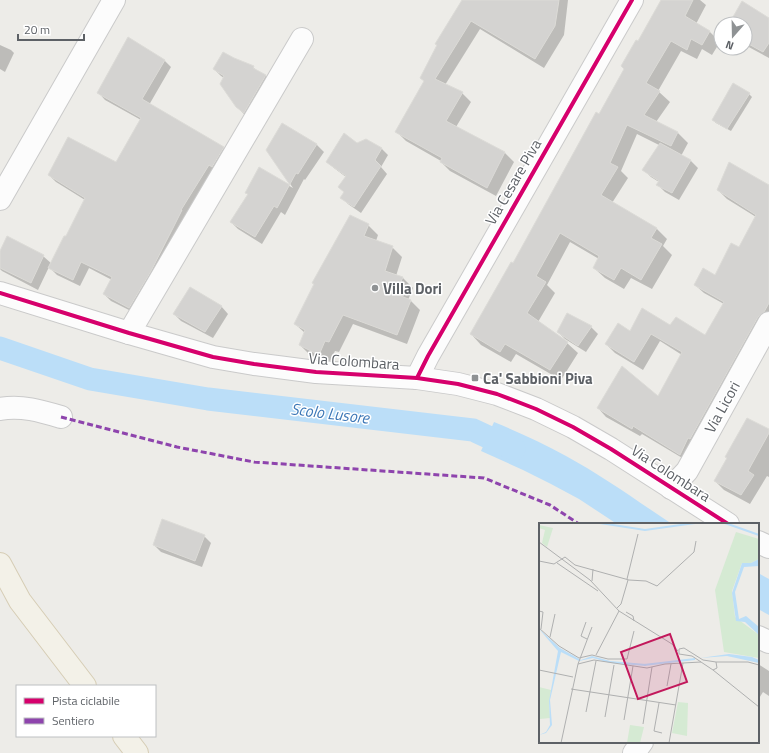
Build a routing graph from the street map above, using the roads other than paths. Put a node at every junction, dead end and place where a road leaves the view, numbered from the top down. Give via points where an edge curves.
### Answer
1 (114, 0) edge
2 (632, 0) edge
3 (302, 38) dead end
4 (0, 199) edge
5 (0, 293) edge
6 (769, 323) edge
7 (129, 333) junction
8 (417, 378) junction
9 (0, 409) edge
10 (61, 417) dead end
11 (671, 488) junction
12 (726, 523) edge
13 (759, 542) edge
14 (769, 547) edge
15 (0, 564) edge
16 (0, 584) edge
17 (20, 601) junction
18 (759, 637) edge
19 (769, 642) edge
20 (84, 685) edge
21 (125, 737) edge
22 (641, 743) edge
23 (137, 753) edge
24 (634, 753) edge

1 - 4 street
2 - 8 street, Via Cesare Piva
3 - 7 street
5 - 7 street, Via Colombara
6 - 11 street, Via Licori via 687,471
7 - 8 street, Via Colombara via 213,357 254,364 316,372
8 - 11 street, Via Colombara via 458,384 498,394 536,409 611,448
9 - 10 street via 31,409
11 - 12 street, Via Colombara
13 - 14 street
15 - 17 main road
16 - 17 main road
17 - 20 main road
18 - 19 street
21 - 23 main road
22 - 24 street

